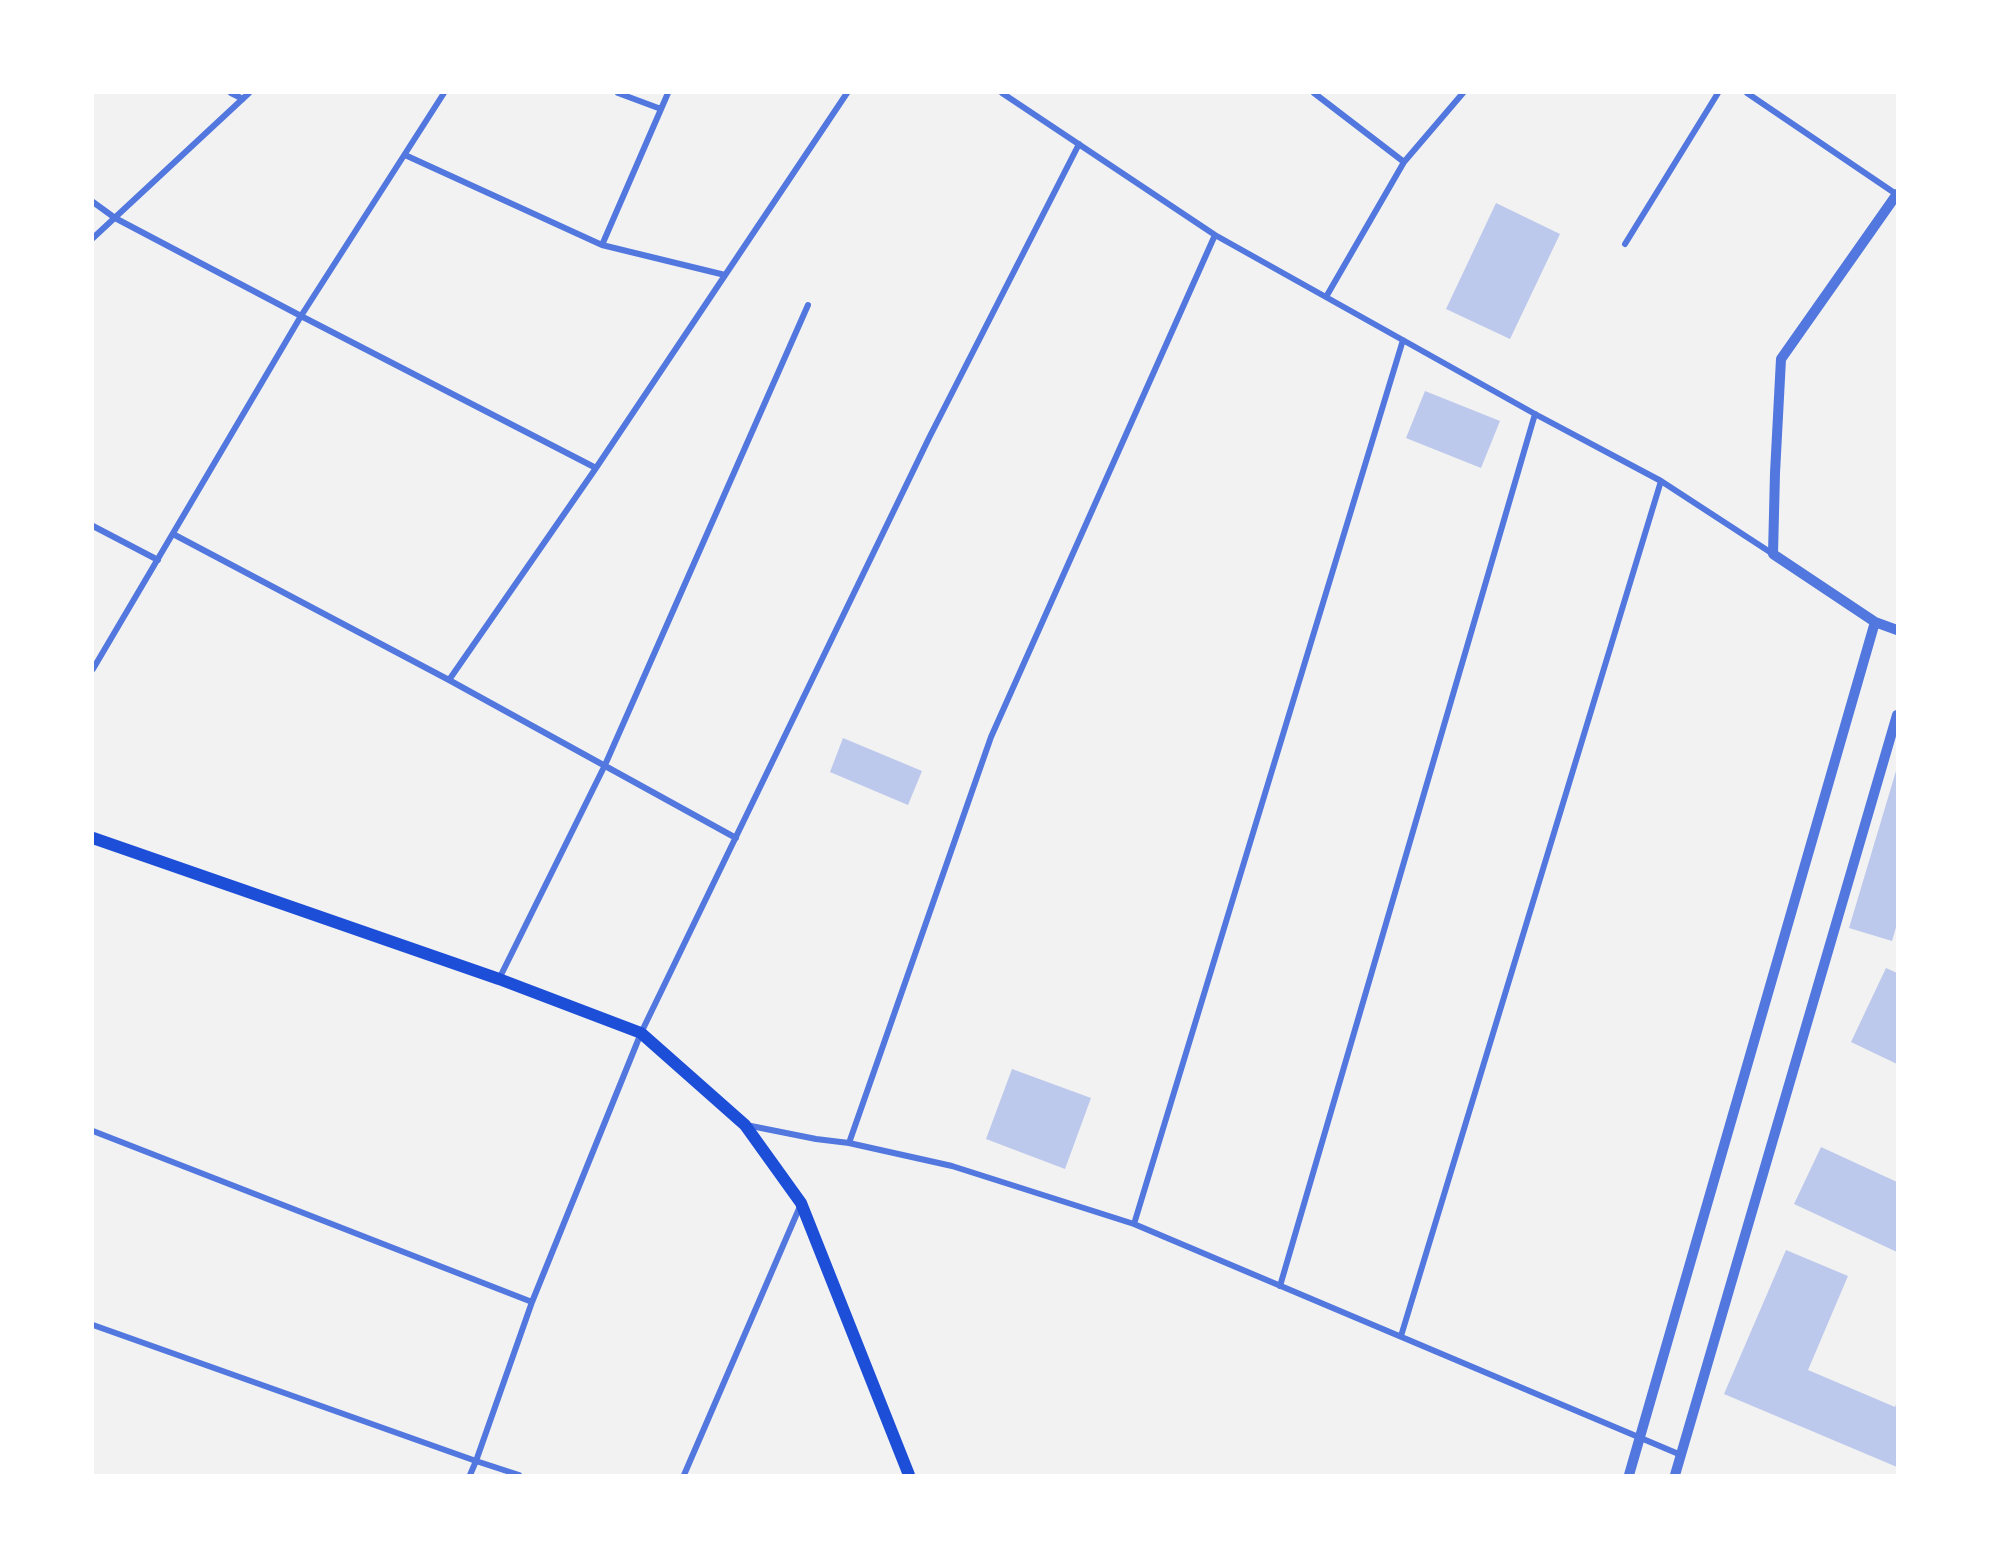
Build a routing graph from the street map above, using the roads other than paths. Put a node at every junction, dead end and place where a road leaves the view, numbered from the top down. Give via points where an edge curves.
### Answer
1 (231, 93) edge
2 (249, 93) edge
3 (444, 93) edge
4 (618, 93) edge
5 (668, 93) edge
6 (847, 93) edge
7 (1002, 93) edge
8 (1314, 93) edge
9 (1463, 93) edge
10 (1718, 93) edge
11 (1746, 93) edge
12 (243, 99) junction
13 (661, 109) junction
14 (1078, 144) junction
15 (405, 155) junction
16 (1404, 162) junction
17 (1897, 194) edge
18 (93, 202) edge
19 (115, 218) junction
20 (1215, 235) junction
21 (93, 238) edge
22 (1625, 244) dead end
23 (602, 245) junction
24 (725, 275) junction
25 (1326, 297) junction
26 (808, 305) dead end
27 (301, 316) junction
28 (1403, 340) junction
29 (1535, 414) junction
30 (596, 468) junction
31 (1661, 481) junction
32 (93, 526) edge
33 (173, 534) junction
34 (1773, 554) junction
35 (158, 560) junction
36 (1875, 622) junction
37 (1897, 630) edge
38 (93, 669) edge
39 (449, 680) junction
40 (1897, 715) edge
41 (605, 765) junction
42 (93, 838) edge
43 (736, 838) junction
44 (499, 979) junction
45 (641, 1034) junction
46 (745, 1125) junction
47 (93, 1131) edge
48 (849, 1143) junction
49 (801, 1203) junction
50 (1134, 1224) junction
51 (1280, 1286) junction
52 (532, 1302) junction
53 (93, 1325) edge
54 (1401, 1336) junction
55 (1640, 1437) junction
56 (1681, 1455) junction
57 (476, 1461) junction
58 (470, 1475) edge
59 (519, 1475) edge
60 (684, 1475) edge
61 (909, 1475) edge
62 (1629, 1475) edge
63 (1675, 1475) edge

1 - 12 street
2 - 12 street
3 - 15 street
4 - 13 street
5 - 13 street
6 - 24 street
7 - 14 street
8 - 16 street
9 - 16 street
10 - 22 street
11 - 17 street
12 - 19 street
13 - 23 street
14 - 20 street
14 - 43 street via 929,438
15 - 23 street
15 - 27 street
16 - 25 street
17 - 34 street via 1781,359
18 - 19 street
19 - 21 street
19 - 27 street
20 - 25 street
20 - 48 street via 991,736
23 - 24 street
24 - 30 street
25 - 28 street
26 - 41 street
27 - 30 street
27 - 33 street
28 - 29 street
28 - 50 street
29 - 31 street
29 - 51 street
30 - 39 street
31 - 34 street
31 - 54 street
32 - 35 street
33 - 35 street
33 - 39 street
34 - 36 street
35 - 38 street
36 - 37 street
36 - 55 street
39 - 41 street
40 - 56 street
41 - 43 street
41 - 44 street
42 - 44 main road
43 - 45 street
44 - 45 main road
45 - 46 main road
45 - 52 street
46 - 48 street
46 - 49 main road
47 - 52 street
48 - 50 street via 952,1166
49 - 60 street
49 - 61 main road
50 - 51 street
51 - 54 street
52 - 57 street
53 - 57 street
54 - 55 street
55 - 56 street
55 - 62 street
56 - 63 street
57 - 58 street
57 - 59 street

